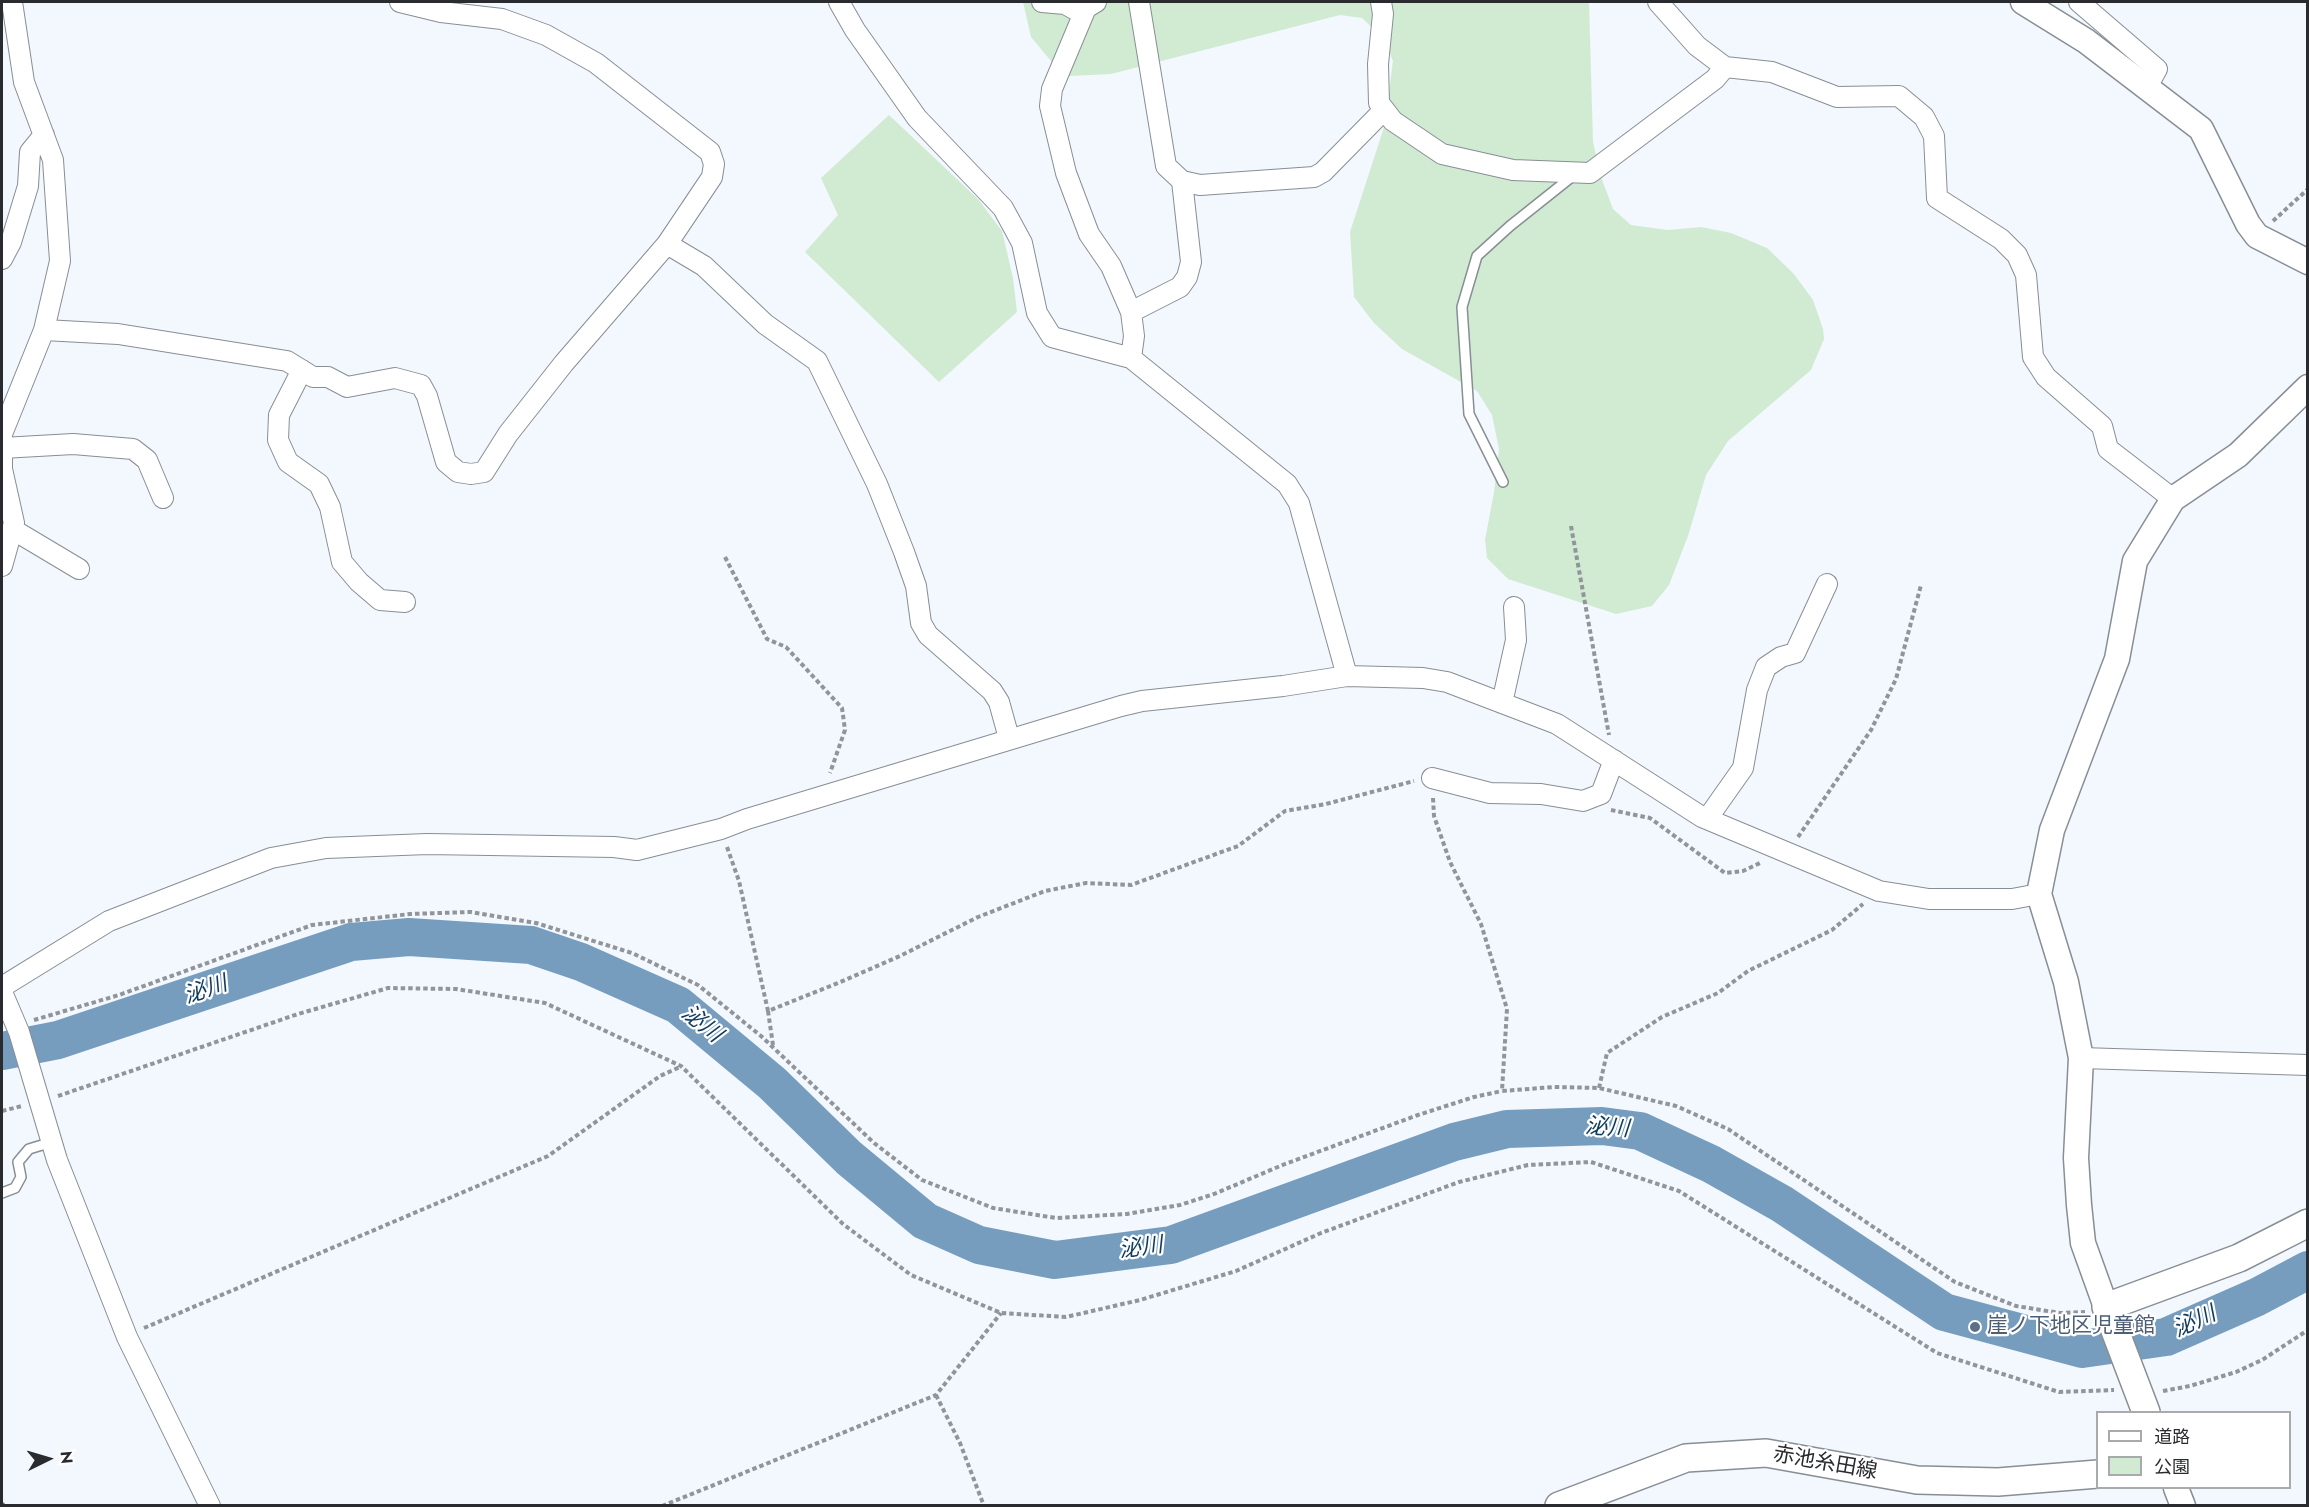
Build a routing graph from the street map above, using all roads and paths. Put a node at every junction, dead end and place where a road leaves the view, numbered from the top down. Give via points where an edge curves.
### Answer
1 (12, 2) edge
2 (400, 2) edge
3 (839, 2) edge
4 (1042, 2) edge
5 (1139, 2) edge
6 (1381, 2) edge
7 (1658, 2) edge
8 (2023, 2) edge
9 (2079, 2) edge
10 (1089, 8) edge
11 (1725, 67) junction
12 (2147, 87) junction
13 (1384, 110) junction
14 (44, 135) junction
15 (1576, 173) junction
16 (1182, 181) junction
17 (2307, 189) edge
18 (2257, 236) junction
19 (667, 244) junction
20 (2, 259) edge
21 (2307, 262) edge
22 (1131, 312) junction
23 (44, 330) junction
24 (1131, 358) junction
25 (302, 370) junction
26 (2307, 387) edge
27 (2, 448) edge
28 (1503, 482) dead end
29 (163, 498) dead end
30 (2173, 499) junction
31 (1571, 526) dead end
32 (12, 529) junction
33 (725, 557) dead end
34 (2, 566) edge
35 (79, 569) dead end
36 (1827, 584) dead end
37 (1921, 585) dead end
38 (405, 602) dead end
39 (1514, 608) dead end
40 (1347, 676) junction
41 (1502, 703) junction
42 (1009, 738) junction
43 (1614, 760) junction
44 (1432, 778) junction
45 (826, 795) junction
46 (1582, 801) junction
47 (1707, 819) junction
48 (721, 829) junction
49 (1780, 850) junction
50 (1872, 889) junction
51 (2039, 894) junction
52 (2, 987) edge
53 (2, 992) edge
54 (768, 1011) junction
55 (17, 1029) junction
56 (773, 1047) junction
57 (2081, 1058) junction
58 (2307, 1065) edge
59 (681, 1066) junction
60 (1599, 1088) junction
61 (1502, 1091) junction
62 (39, 1102) junction
63 (52, 1142) junction
64 (2, 1193) edge
65 (2307, 1223) edge
66 (1001, 1312) junction
67 (2108, 1314) junction
68 (2307, 1330) edge
69 (127, 1337) junction
70 (936, 1395) junction
71 (2141, 1401) edge
72 (2096, 1474) edge
73 (2176, 1489) edge
74 (210, 1506) edge
75 (662, 1506) edge
76 (984, 1506) edge
77 (1559, 1506) edge
78 (2183, 1506) edge

1 - 14 street via 24,82
2 - 19 street via 441,12 502,19 546,35 596,63 710,152 714,164 712,177
3 - 24 street via 917,118 1004,208 1022,243 1037,313 1052,337
4 - 10 street
5 - 16 street via 1166,166
6 - 13 street via 1378,74 1379,103
7 - 11 street via 1696,46
8 - 12 street via 2086,41
9 - 12 street via 2157,69
10 - 22 street via 1052,89 1050,106 1066,173 1089,234 1111,266
11 - 15 street via 1715,79 1590,172
11 - 30 street via 1772,72 1837,97 1899,96 1924,117 1934,136 1937,198 2001,239 2022,265 2033,357 2046,377 2102,426 2108,449
12 - 18 street via 2201,129
13 - 15 street via 1442,154 1513,170
13 - 16 street via 1314,177 1200,185
14 - 20 street via 30,152 28,186
14 - 23 street via 53,160 60,261
15 - 28 lane via 1477,256 1462,307 1469,414
16 - 22 street via 1191,262 1187,277 1180,287
17 - 18 path
18 - 21 street
19 - 25 street via 564,363 508,434 484,472 458,472 446,462 421,385 395,378 347,387
19 - 42 street via 704,266 765,324 817,361 877,484 904,552 916,586 921,623 928,635 992,691
22 - 24 street
23 - 25 street via 118,334 287,361
23 - 27 street via 2,434
24 - 40 street via 1287,484 1299,503
25 - 38 street via 279,415 278,441 288,462 319,484 330,507 342,562 380,600
26 - 30 street via 2238,455
27 - 29 street via 73,444 133,449 147,460
27 - 32 street
30 - 51 street via 2135,561 2117,659 2052,830
31 - 43 path
32 - 34 street
32 - 35 street
33 - 45 path via 767,639 786,647 842,708 845,730
36 - 47 street via 1795,653 1766,667 1757,690 1743,768
37 - 49 path via 1896,680 1871,730 1797,839
39 - 41 street via 1516,640
40 - 41 street via 1448,682
40 - 42 street via 1142,701
41 - 43 street via 1557,724
42 - 45 street
43 - 46 street via 1601,794
43 - 47 street
44 - 46 street via 1490,793 1541,794
44 - 54 path via 1285,812 1238,846 1131,885 1086,883 1045,891
44 - 61 path via 1434,816 1450,862 1481,924 1507,1009
45 - 48 street
46 - 49 path via 1591,810 1650,818 1725,873 1743,871
47 - 49 street
48 - 52 street via 637,850 427,844 326,848 271,858 109,921
48 - 54 path via 739,881
49 - 50 street
50 - 51 street via 1929,899 2012,899
50 - 60 path via 1866,902 1832,930 1748,970 1718,993 1662,1017 1607,1053
51 - 57 street via 2066,982
53 - 55 street
54 - 56 path
55 - 56 path via 312,925 471,912 536,922 632,953 698,985
55 - 62 street
56 - 61 path via 874,1143 922,1180 993,1208 1056,1218 1127,1214 1180,1205 1418,1115
57 - 58 street
57 - 67 street via 2076,1158 2080,1215 2083,1243
59 - 62 path via 545,1003 456,989 388,988 298,1014
59 - 66 path via 843,1224 911,1275
59 - 69 path via 660,1076 548,1156
60 - 61 path
60 - 67 path via 1676,1106 1728,1129 1955,1282 2016,1306 2060,1313
62 - 63 street
63 - 64 lane via 29,1149 18,1162 21,1177 15,1188
63 - 69 street
65 - 67 main road via 2239,1258
66 - 70 path
66 - 71 path via 1066,1317 1140,1300 1236,1271 1321,1233 1460,1182 1528,1165 1591,1162 1679,1191 1937,1353 2059,1392
67 - 71 main road
68 - 71 path via 2236,1372 2161,1391
69 - 74 street
70 - 75 path
70 - 76 path
72 - 77 main road, 赤池糸田線 via 1998,1482 1917,1480 1766,1453 1686,1458
73 - 78 street

